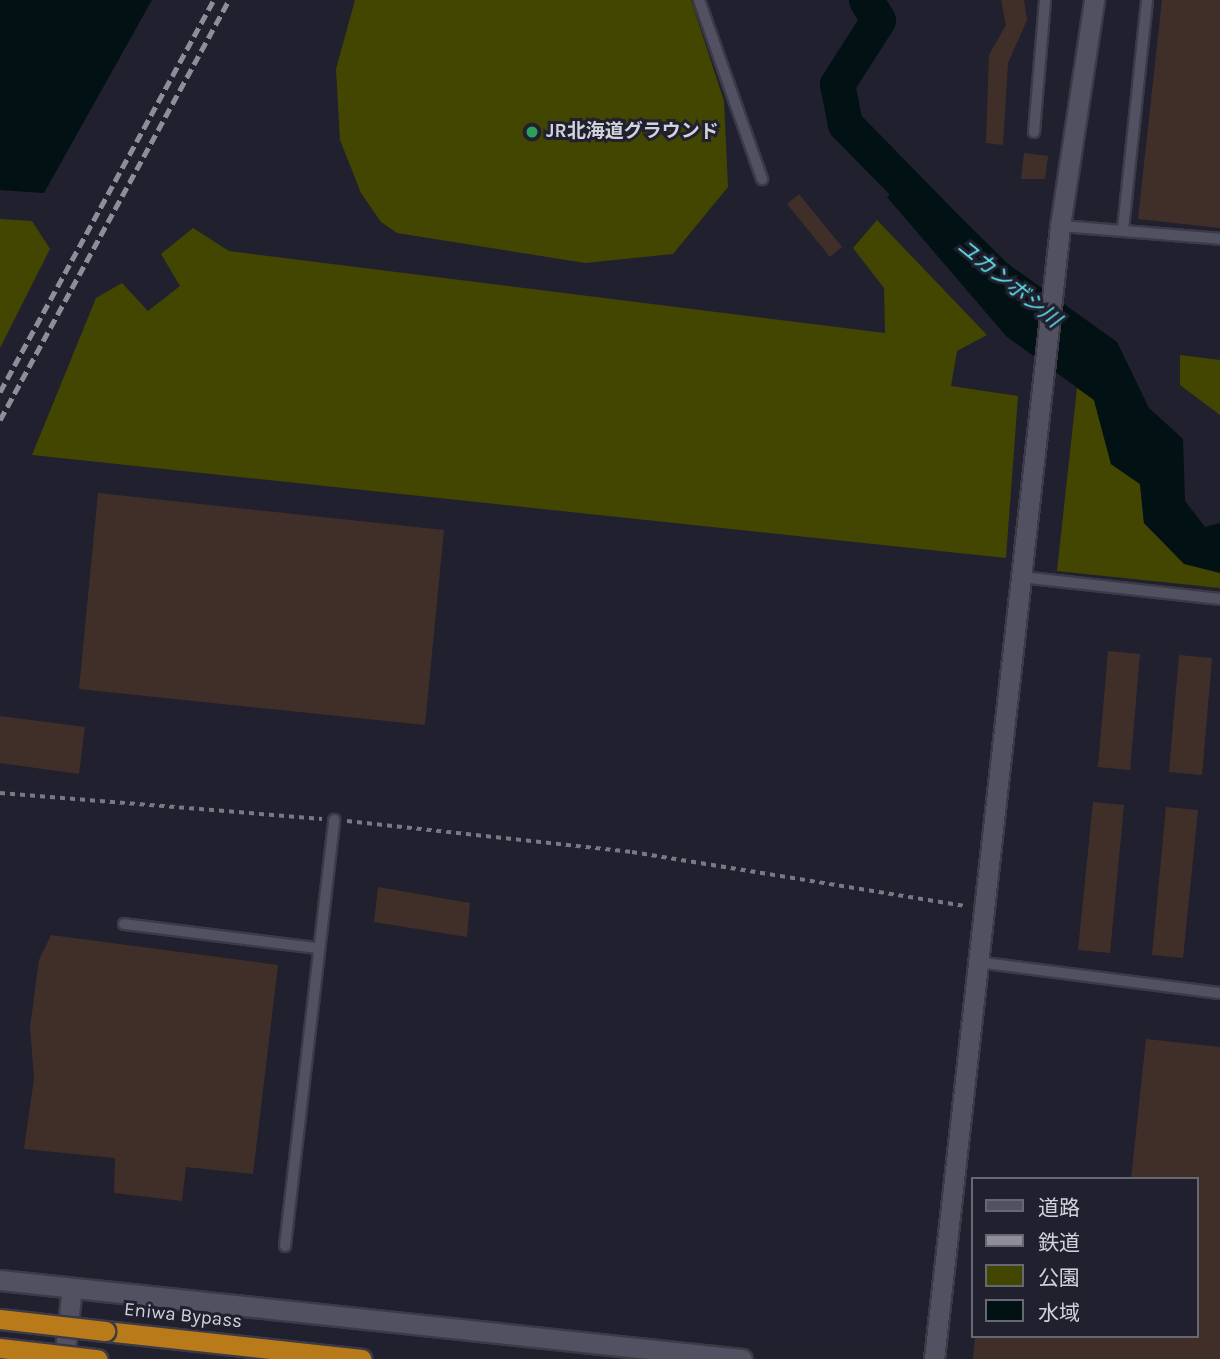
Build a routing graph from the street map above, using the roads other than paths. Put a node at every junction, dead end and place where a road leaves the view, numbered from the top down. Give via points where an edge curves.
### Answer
1 (699, 0) edge
2 (1045, 0) edge
3 (1094, 0) edge
4 (1147, 0) edge
5 (1034, 132) dead end
6 (762, 179) dead end
7 (1060, 226) junction
8 (1123, 229) junction
9 (1220, 239) edge
10 (1021, 577) junction
11 (1220, 599) edge
12 (334, 820) road end
13 (124, 924) dead end
14 (317, 948) junction
15 (977, 962) junction
16 (1220, 993) edge
17 (285, 1246) dead end
18 (0, 1280) edge
19 (72, 1288) junction
20 (0, 1319) edge
21 (0, 1348) edge
22 (64, 1359) edge
23 (97, 1359) edge
24 (361, 1359) edge
25 (742, 1359) edge
26 (934, 1359) edge

1 - 6 lane
2 - 5 lane
3 - 7 street
4 - 8 lane
7 - 8 lane
7 - 10 street
8 - 9 lane
10 - 11 lane
10 - 15 street
12 - 14 lane
13 - 14 lane
14 - 17 lane
15 - 16 lane
15 - 26 street
18 - 19 street
19 - 22 street
19 - 25 street
20 - 24 highway, Eniwa Bypass, bridge
21 - 23 highway, bridge

